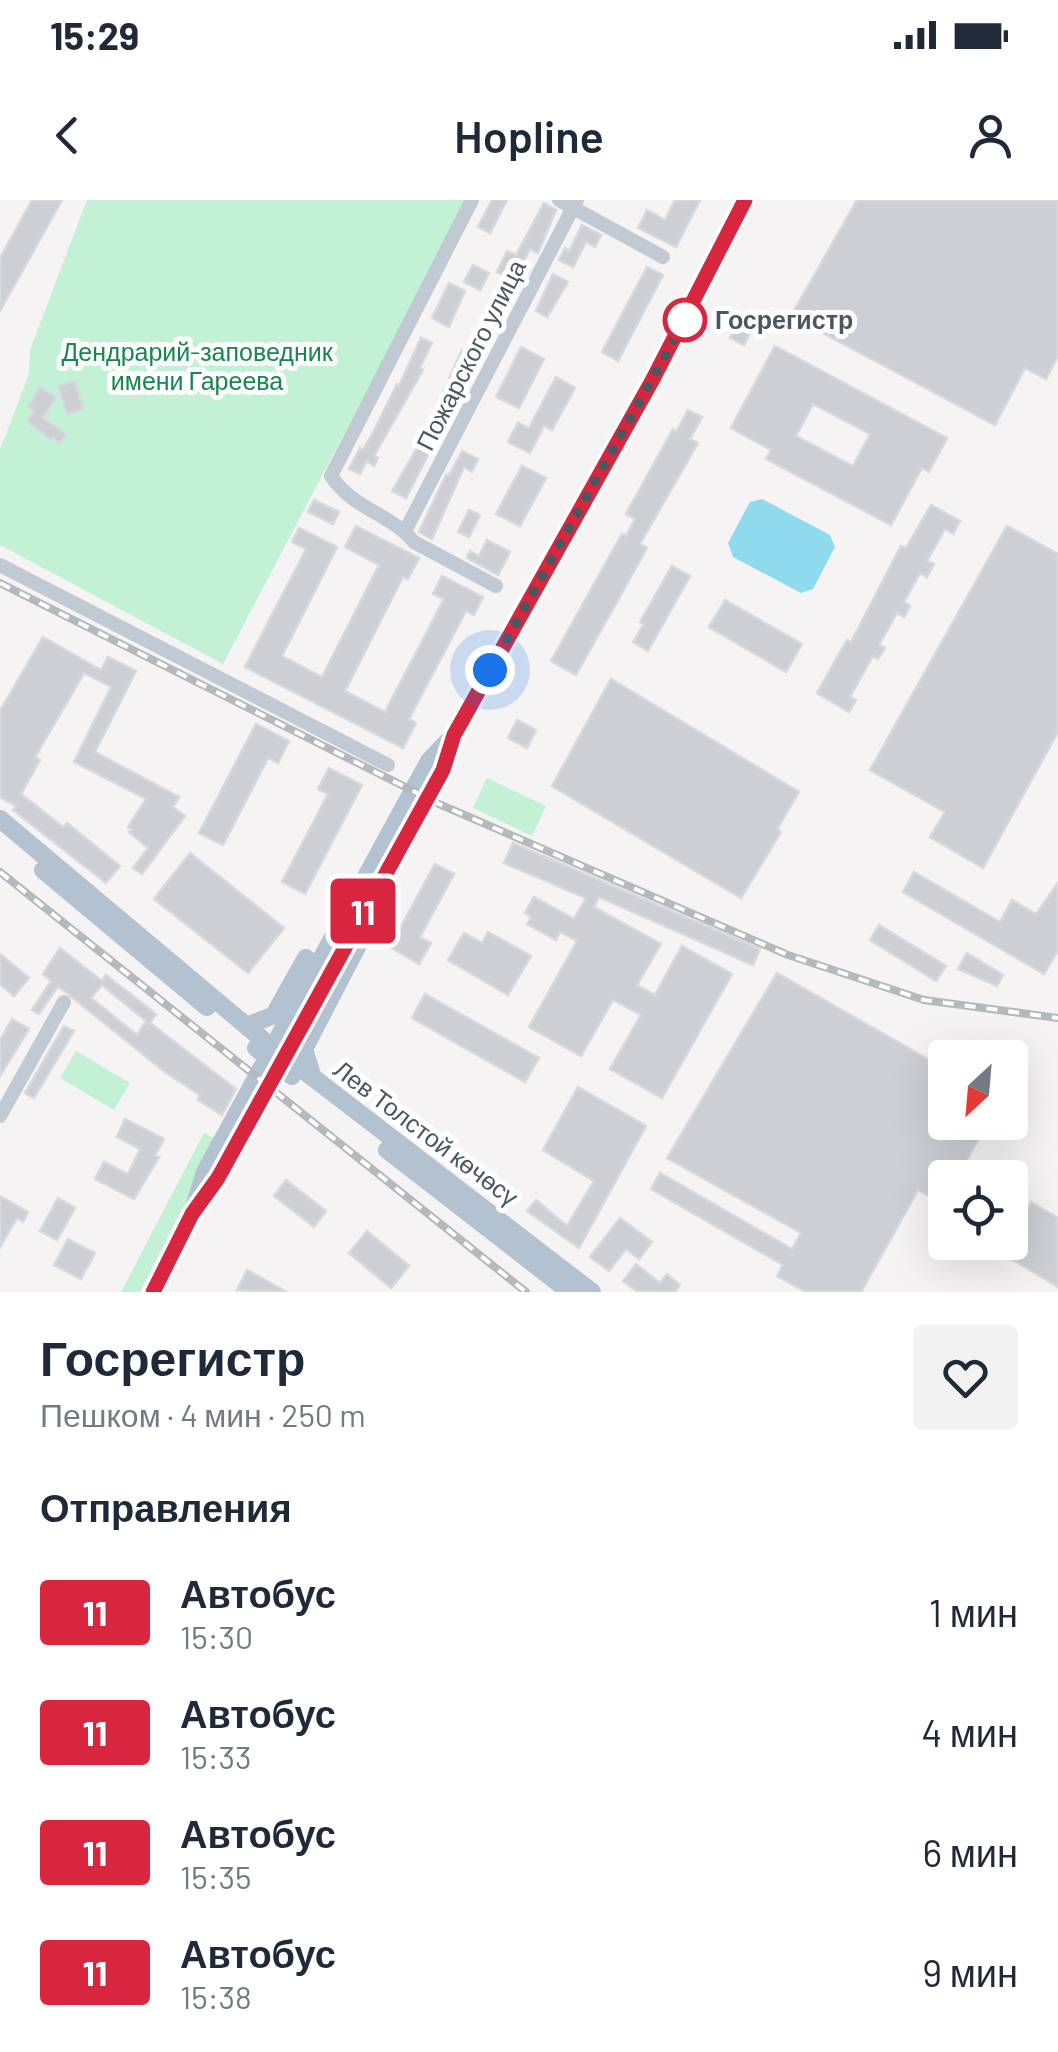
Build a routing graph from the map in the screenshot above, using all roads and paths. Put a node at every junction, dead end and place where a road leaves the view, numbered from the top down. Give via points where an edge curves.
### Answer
1 (472, 200) edge
2 (745, 200) edge
3 (569, 202) edge
4 (664, 256) dead end
5 (405, 531) junction
6 (0, 565) edge
7 (496, 586) dead end
8 (388, 765) dead end
9 (412, 808) junction
10 (0, 819) edge
11 (0, 834) edge
12 (64, 1002) dead end
13 (247, 1026) junction
14 (259, 1044) junction
15 (295, 1071) junction
16 (314, 1080) junction
17 (0, 1116) edge
18 (153, 1292) edge
19 (570, 1292) edge
20 (592, 1292) edge

1 - 5 street via 331,476 344,495
2 - 9 main road via 454,735 443,770
3 - 4 street
3 - 5 street, Пожарского улица
5 - 7 street
6 - 8 street
9 - 13 main road via 384,825 274,1015
9 - 16 main road via 412,840 304,1049
9 - 18 main road
10 - 13 main road, Лев Толстой көчөсү
11 - 14 main road, Лев Толстой көчөсү
12 - 17 street
13 - 14 main road, Лев Толстой көчөсү
14 - 15 main road, Лев Толстой көчөсү
15 - 16 main road, Лев Толстой көчөсү
15 - 19 main road, Лев Толстой көчөсү
16 - 20 main road, Лев Толстой көчөсү

